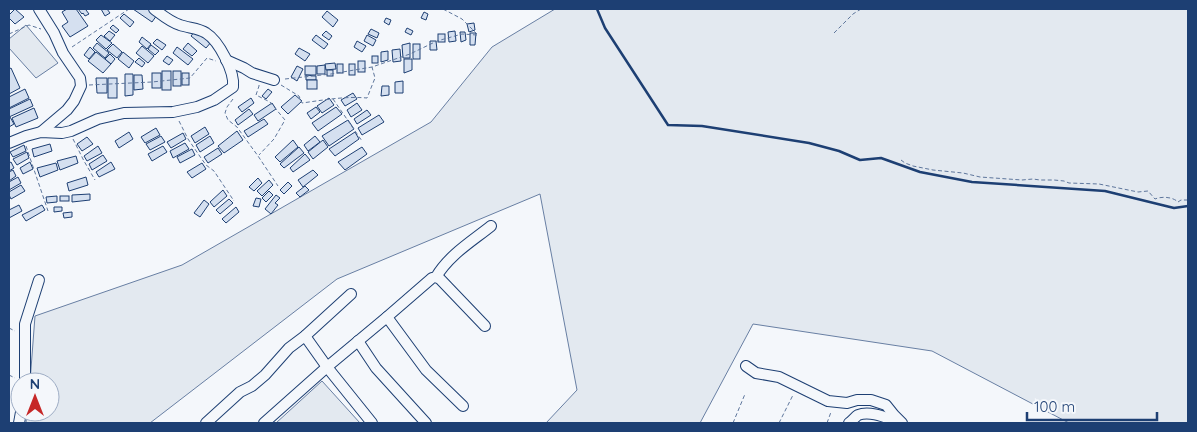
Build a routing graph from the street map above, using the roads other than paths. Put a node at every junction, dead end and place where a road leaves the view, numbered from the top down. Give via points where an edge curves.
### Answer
1 (39, 9) edge
2 (154, 9) edge
3 (226, 60) junction
4 (274, 80) road end
5 (41, 132) junction
6 (9, 143) edge
7 (491, 226) dead end
8 (436, 277) junction
9 (39, 280) dead end
10 (351, 294) dead end
11 (387, 317) junction
12 (485, 326) dead end
13 (305, 336) junction
14 (358, 341) junction
15 (746, 366) dead end
16 (327, 367) junction
17 (25, 372) edge
18 (462, 406) dead end
19 (9, 423) edge
20 (15, 423) edge
21 (206, 423) edge
22 (264, 423) edge
23 (372, 423) edge
24 (426, 423) edge
25 (849, 423) edge
26 (902, 423) edge

1 - 5 street via 80,78 81,86 67,110
2 - 3 street via 172,22 205,32
3 - 4 street
3 - 5 street via 233,87 198,107 173,112 124,113 98,119 71,131
5 - 6 street
7 - 8 street via 452,256
8 - 11 street
8 - 12 street
9 - 17 street via 25,324
10 - 13 street
11 - 14 street
11 - 18 street via 426,370
13 - 16 street
13 - 21 street via 289,348 265,375 240,392
14 - 16 street
14 - 24 street via 376,368
15 - 26 street via 756,373 779,377 828,401 871,400 886,405
16 - 22 street
16 - 23 street
19 - 20 street
25 - 26 street via 858,415 867,414

